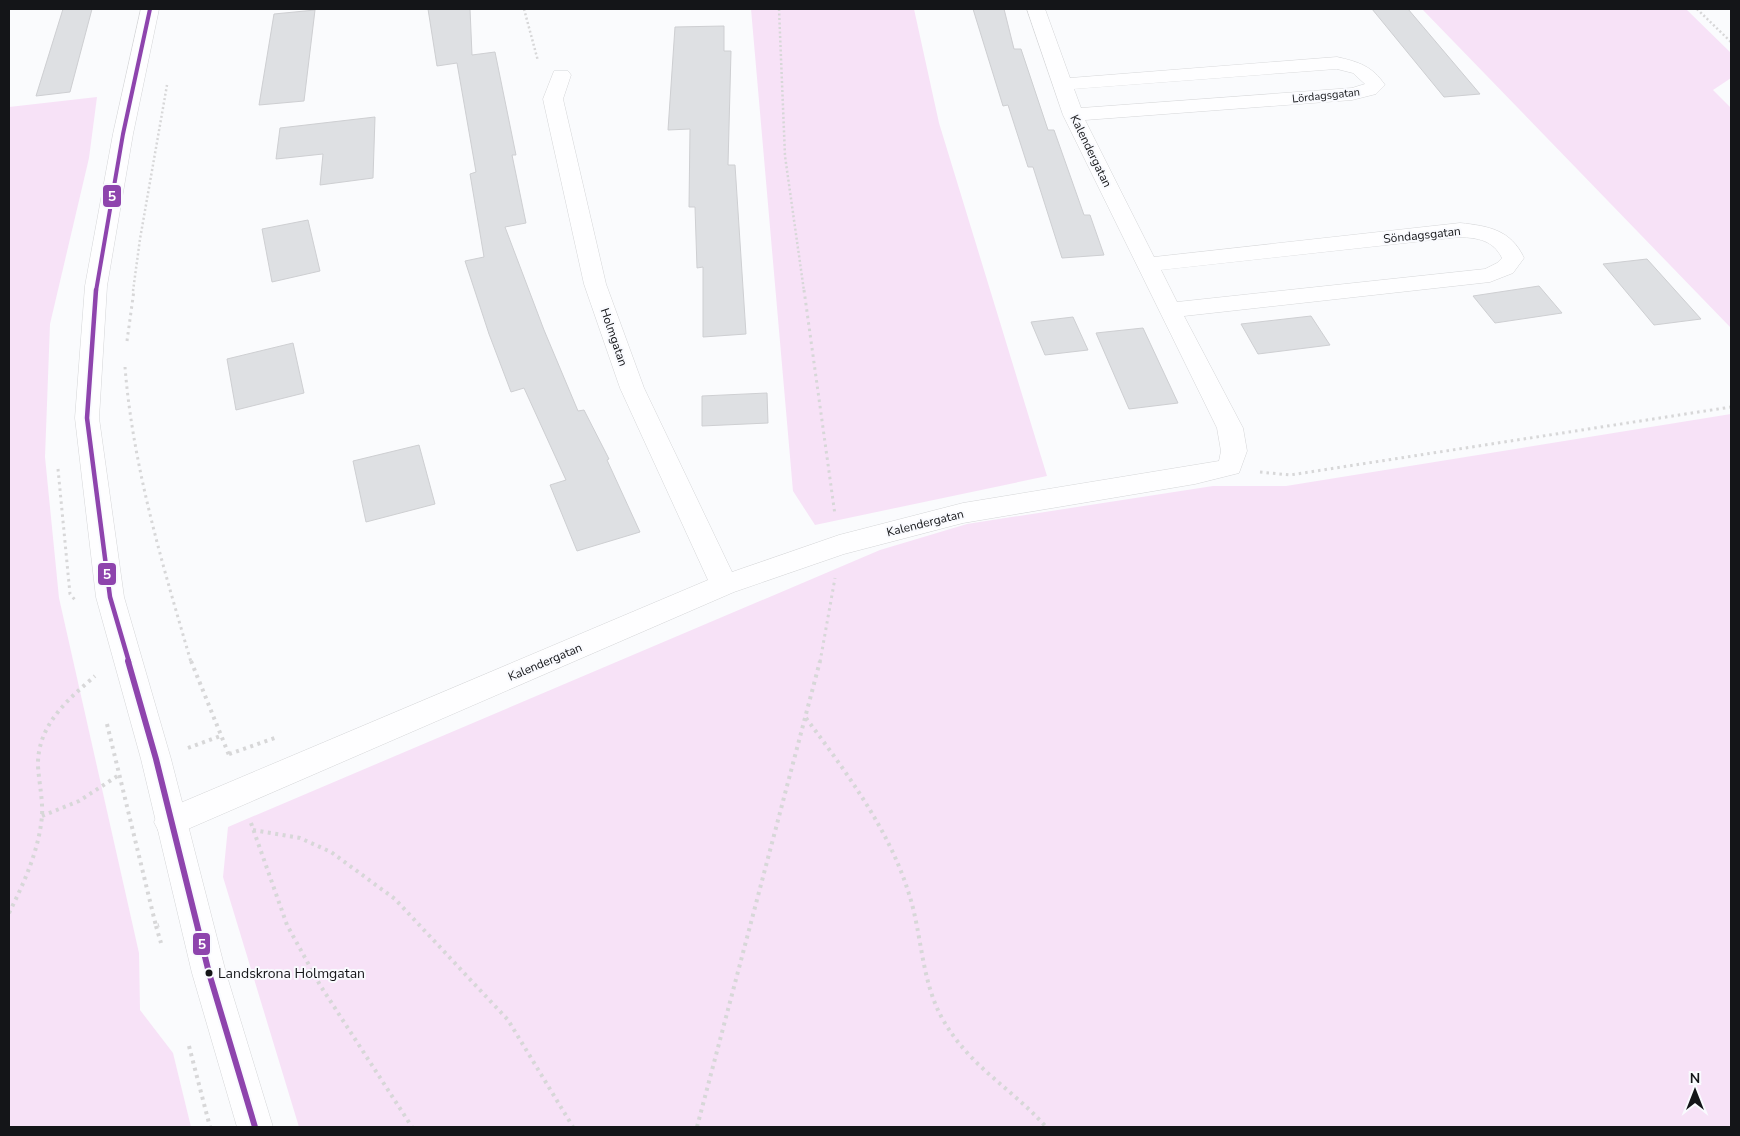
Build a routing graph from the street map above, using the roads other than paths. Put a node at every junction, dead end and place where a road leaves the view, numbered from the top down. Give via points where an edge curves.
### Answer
1 (150, 9) edge
2 (1036, 9) edge
3 (562, 75) road end
4 (1062, 84) junction
5 (1073, 115) junction
6 (1147, 265) junction
7 (1169, 310) junction
8 (724, 586) junction
9 (170, 822) junction
10 (255, 1127) edge

1 - 9 street via 123,134 96,286 87,418 110,597
2 - 4 street, Kalendergatan
3 - 8 street, Holmgatan via 553,99 558,132 595,284 632,388
4 - 5 street, Kalendergatan
4 - 5 street, Lördagsgatan via 1337,63 1367,72 1375,85 1352,94
5 - 6 street, Kalendergatan
6 - 7 street, Kalendergatan
6 - 7 street, Söndagsgatan via 1460,230 1485,232 1502,239 1513,258 1505,268 1490,275
7 - 8 street, Kalendergatan via 1230,428 1234,451 1230,467 963,513 839,545
8 - 9 street, Kalendergatan
9 - 10 street via 209,973

